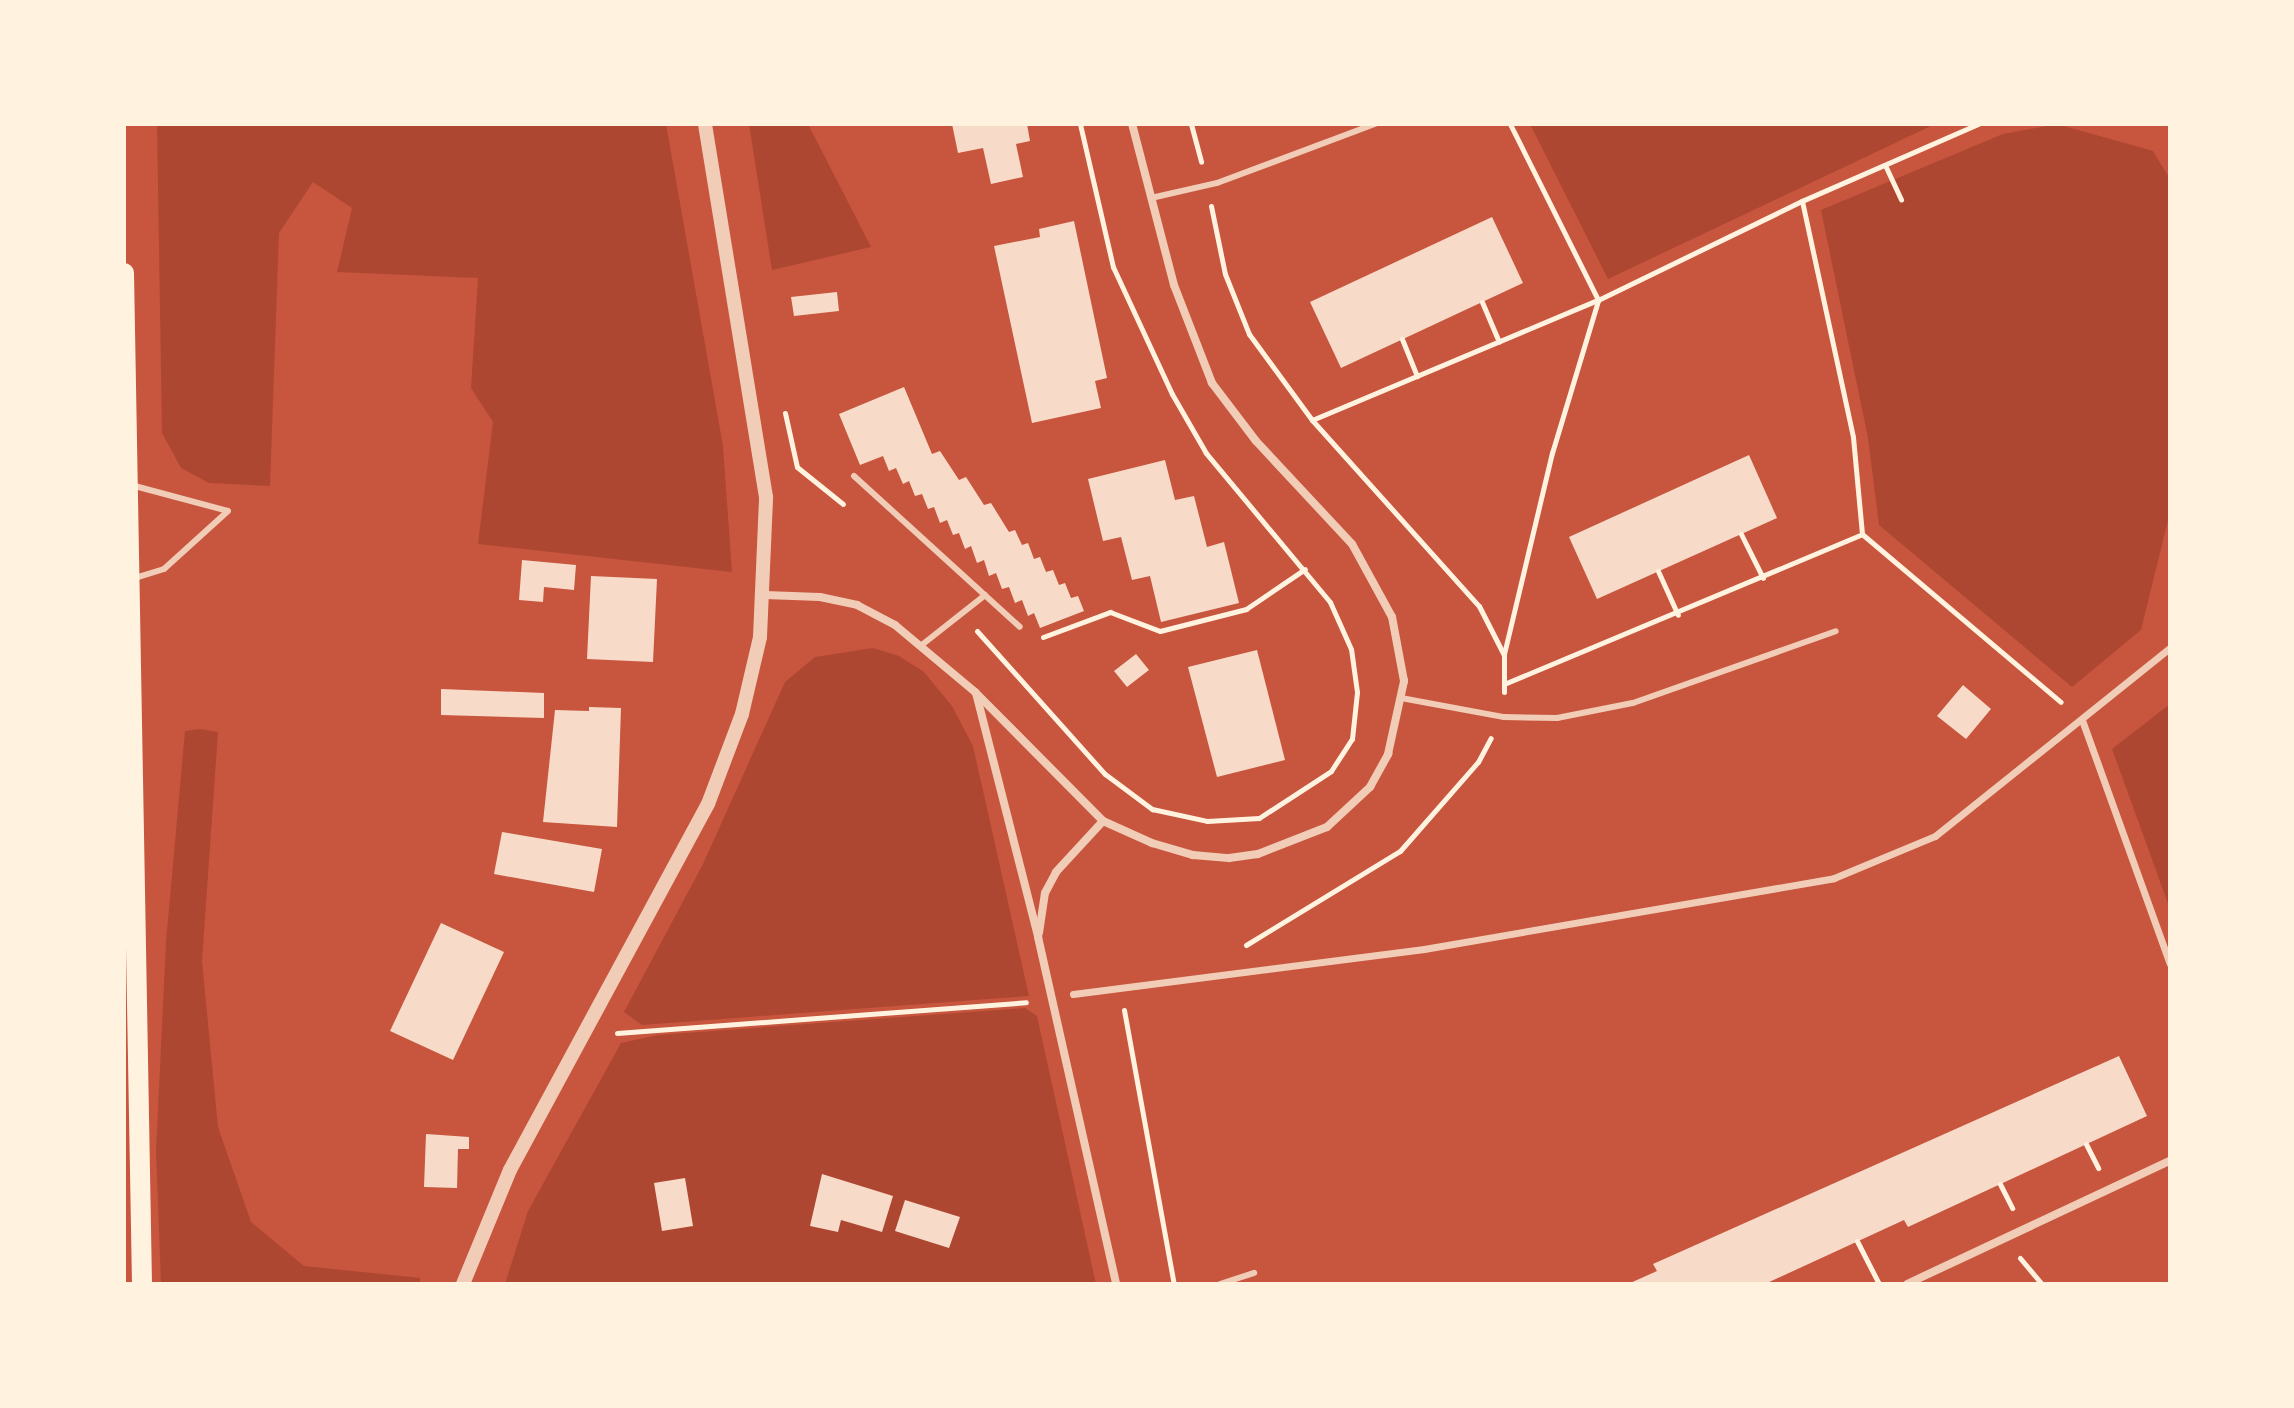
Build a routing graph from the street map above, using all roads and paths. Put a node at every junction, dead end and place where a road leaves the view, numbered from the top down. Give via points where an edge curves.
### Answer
1 (705, 124) edge
2 (1080, 124) edge
3 (1132, 124) edge
4 (1191, 124) edge
5 (1375, 124) edge
6 (1510, 124) edge
7 (1978, 124) edge
8 (1885, 165) junction
9 (1207, 185) junction
10 (1149, 199) junction
11 (1901, 199) dead end
12 (1802, 201) junction
13 (124, 273) edge
14 (1598, 300) junction
15 (1482, 302) dead end
16 (1402, 339) dead end
17 (1499, 342) junction
18 (1417, 376) junction
19 (782, 401) dead end
20 (854, 476) dead end
21 (129, 484) junction
22 (846, 506) dead end
23 (1741, 534) dead end
24 (1862, 534) junction
25 (1305, 569) junction
26 (1658, 571) dead end
27 (1763, 578) junction
28 (131, 580) junction
29 (765, 595) junction
30 (985, 595) junction
31 (960, 612) junction
32 (1678, 615) junction
33 (1020, 627) dead end
34 (1836, 631) dead end
35 (1039, 638) dead end
36 (923, 644) junction
37 (2170, 648) edge
38 (1011, 649) dead end
39 (997, 654) junction
40 (1504, 655) dead end
41 (1504, 684) dead end
42 (975, 692) junction
43 (1401, 698) junction
44 (2082, 720) junction
45 (1103, 821) junction
46 (1038, 937) junction
47 (2170, 964) edge
48 (1119, 991) junction
49 (1073, 994) dead end
50 (1032, 1001) dead end
51 (610, 1045) dead end
52 (2170, 1161) edge
53 (1857, 1241) dead end
54 (1254, 1273) dead end
55 (2029, 1275) dead end
56 (142, 1284) edge
57 (463, 1284) edge
58 (1116, 1284) edge
59 (1174, 1284) edge
60 (1220, 1284) edge
61 (1879, 1284) edge
62 (1907, 1284) edge
63 (2042, 1284) edge

1 - 29 street via 759,440 766,497
2 - 25 path via 1113,267 1172,394 1206,453
3 - 10 street
4 - 9 path
5 - 9 lane
6 - 14 path
7 - 8 path
8 - 11 path
8 - 12 path
9 - 10 lane
9 - 18 path via 1225,274 1249,334 1312,420
10 - 43 street via 1174,285 1212,383 1256,441 1352,544 1378,584 1399,646
12 - 14 path
12 - 24 path via 1853,437
13 - 21 main road
14 - 17 path
14 - 40 path via 1552,453
15 - 17 path
16 - 18 path
17 - 18 path
19 - 22 path via 797,467
20 - 30 lane
21 - 28 main road
21 - 28 lane via 228,511 164,569
23 - 27 path
24 - 27 path
24 - 44 path
25 - 35 path via 1232,613 1160,631 1110,612
25 - 39 path via 1330,602 1351,649 1357,692 1352,739 1331,771 1259,818 1207,821 1152,809 1105,774
26 - 32 path
27 - 32 path
28 - 56 main road
29 - 36 street via 857,605
29 - 57 street via 742,714 708,804 510,1170
30 - 31 lane
30 - 33 lane
31 - 36 lane
31 - 39 path
32 - 41 path
34 - 43 lane via 1633,703 1557,718 1504,717
36 - 42 street
37 - 44 street
38 - 39 path
42 - 45 street
42 - 46 street
43 - 45 street via 1388,754 1370,787 1327,827 1295,842 1229,858 1193,855
44 - 47 street
44 - 48 street via 1935,836 1834,878 1424,949
45 - 46 street via 1056,872 1045,893
46 - 58 street
48 - 49 street
48 - 59 path
50 - 51 path via 617,1033
52 - 62 street
53 - 61 path
54 - 60 lane
55 - 63 path

